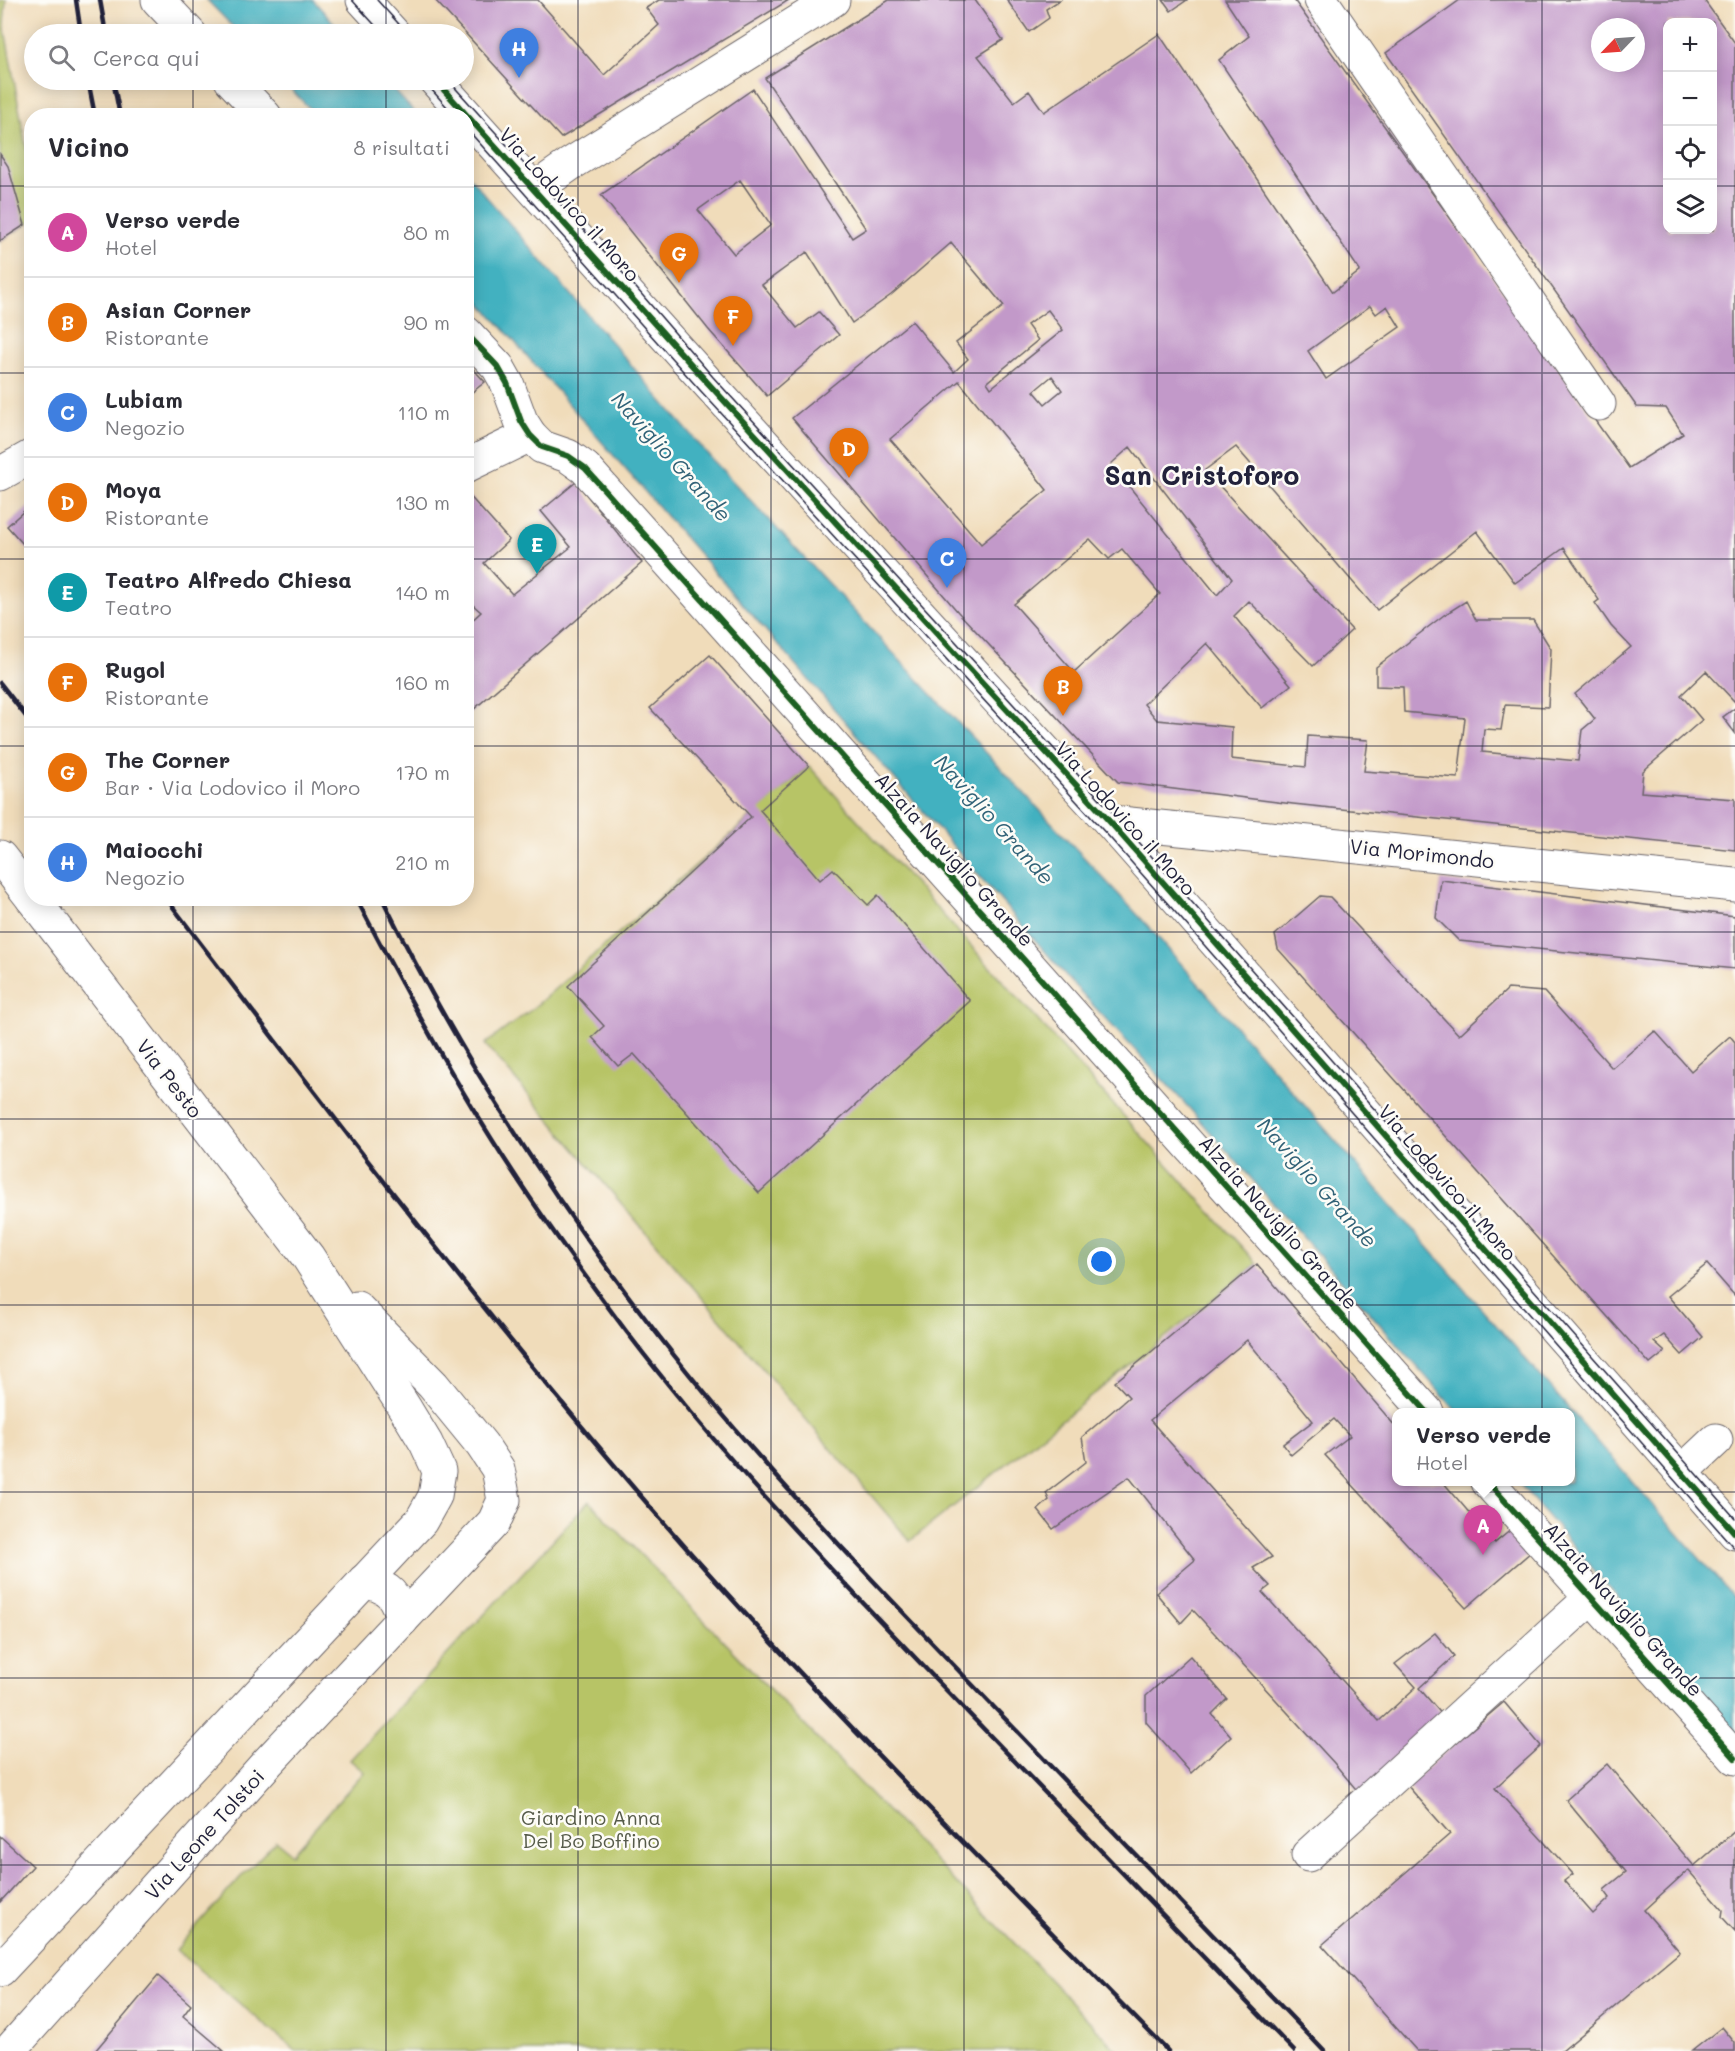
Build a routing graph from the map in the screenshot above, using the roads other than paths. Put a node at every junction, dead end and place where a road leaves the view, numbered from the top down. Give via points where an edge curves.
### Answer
1 (158, 0) edge
2 (363, 0) edge
3 (833, 0) edge
4 (1321, 0) edge
5 (181, 24) edge
6 (385, 24) edge
7 (240, 90) edge
8 (444, 90) edge
9 (257, 108) edge
10 (461, 108) edge
11 (474, 123) edge
12 (535, 189) junction
13 (474, 342) edge
14 (1599, 404) dead end
15 (530, 435) junction
16 (24, 460) edge
17 (474, 462) edge
18 (0, 474) edge
19 (1110, 822) junction
20 (0, 857) edge
21 (1735, 885) edge
22 (24, 888) edge
23 (38, 906) edge
24 (308, 1257) junction
25 (1423, 1408) edge
26 (1716, 1440) dead end
27 (1682, 1472) junction
28 (1492, 1486) edge
29 (504, 1500) joint
30 (1735, 1533) edge
31 (364, 1581) junction
32 (1592, 1598) junction
33 (402, 1620) junction
34 (1735, 1758) edge
35 (1308, 1854) dead end
36 (0, 1970) edge
37 (18, 2048) edge

1 - 5 street
2 - 6 street
3 - 12 street
4 - 14 street
7 - 9 street
8 - 10 street, Via Lodovico il Moro
11 - 12 street, Via Lodovico il Moro
12 - 19 street, Via Lodovico il Moro
13 - 15 street, Alzaia Naviglio Grande via 498,367
15 - 17 street
15 - 25 street, Alzaia Naviglio Grande via 542,447 568,456 585,468
16 - 18 street
19 - 21 street, Via Morimondo
19 - 27 street, Via Lodovico il Moro
20 - 22 street, Via Pesto
23 - 24 street, Via Pesto
24 - 29 street, Via Pesto via 433,1385 482,1445 498,1469
24 - 31 street, Via Pesto via 406,1410 439,1471 435,1496 421,1521
26 - 27 street
27 - 30 street, Via Lodovico il Moro
28 - 32 street, Alzaia Naviglio Grande
29 - 33 street, Via Leone Tolstoi via 494,1522
31 - 33 street via 381,1585 391,1593
31 - 36 street
32 - 34 street, Alzaia Naviglio Grande
32 - 35 street
33 - 37 street, Via Leone Tolstoi via 268,1762

